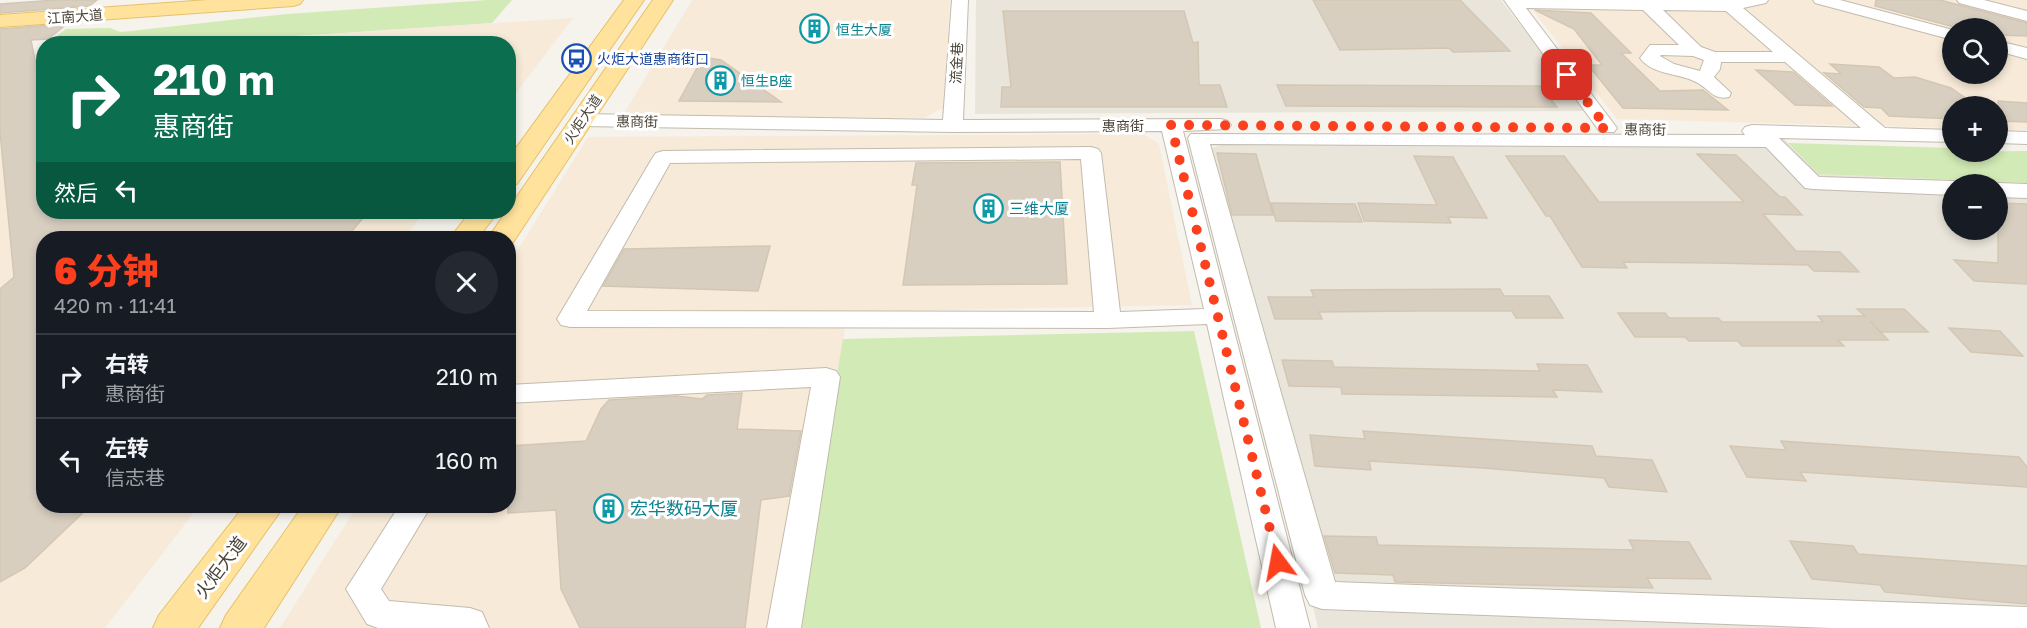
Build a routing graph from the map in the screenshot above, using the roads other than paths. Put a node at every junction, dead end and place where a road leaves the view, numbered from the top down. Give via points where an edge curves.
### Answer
1 (91, 0) edge
2 (293, 0) edge
3 (634, 0) edge
4 (663, 0) edge
5 (960, 0) edge
6 (1760, 0) edge
7 (1821, 0) edge
8 (1965, 0) edge
9 (1513, 2) edge
10 (1648, 5) junction
11 (1730, 6) junction
12 (0, 7) edge
13 (2027, 16) edge
14 (0, 21) edge
15 (1942, 31) edge
16 (2008, 49) edge
17 (1695, 51) junction
18 (2027, 54) edge
19 (1713, 57) junction
20 (1790, 57) junction
21 (1704, 78) junction
22 (1722, 93) dead end
23 (581, 120) junction
24 (1171, 125) junction
25 (953, 126) junction
26 (1607, 128) junction
27 (1880, 134) junction
28 (1942, 136) edge
29 (2008, 137) edge
30 (2027, 138) edge
31 (516, 167) edge
32 (1942, 188) edge
33 (2008, 190) edge
34 (2027, 191) edge
35 (516, 217) edge
36 (479, 219) edge
37 (469, 231) edge
38 (1219, 316) junction
39 (1108, 320) junction
40 (516, 394) edge
41 (260, 513) edge
42 (318, 513) edge
43 (411, 513) edge
44 (2027, 621) edge
45 (174, 628) edge
46 (241, 628) edge
47 (472, 628) edge
48 (784, 628) edge
49 (1293, 628) edge

1 - 12 main road, 江南大道
2 - 14 main road, 江南大道
3 - 31 main road, 火炬大道
4 - 23 main road, 火炬大道
5 - 25 street, 流金巷
6 - 11 street
7 - 15 street
8 - 13 street
9 - 10 street
9 - 26 street
10 - 11 street
10 - 17 street
11 - 20 street
16 - 18 street
17 - 19 street
17 - 21 street via 1656,49 1649,58
19 - 20 street
19 - 21 street
20 - 27 street
21 - 22 street
23 - 25 street, 惠商街
23 - 35 main road, 火炬大道
24 - 25 street, 惠商街
24 - 26 street, 惠商街
24 - 38 street
26 - 27 street, 惠商街
27 - 28 street, 惠商街
29 - 30 street
32 - 44 street via 1813,183 1772,141 1198,138 1322,596
33 - 34 street
36 - 37 main road
38 - 39 street
38 - 49 street
39 - 39 street via 1091,153 663,157 570,319
40 - 48 street via 826,377
41 - 45 main road, 火炬大道
42 - 46 main road
43 - 47 street via 363,589 379,614 470,622

